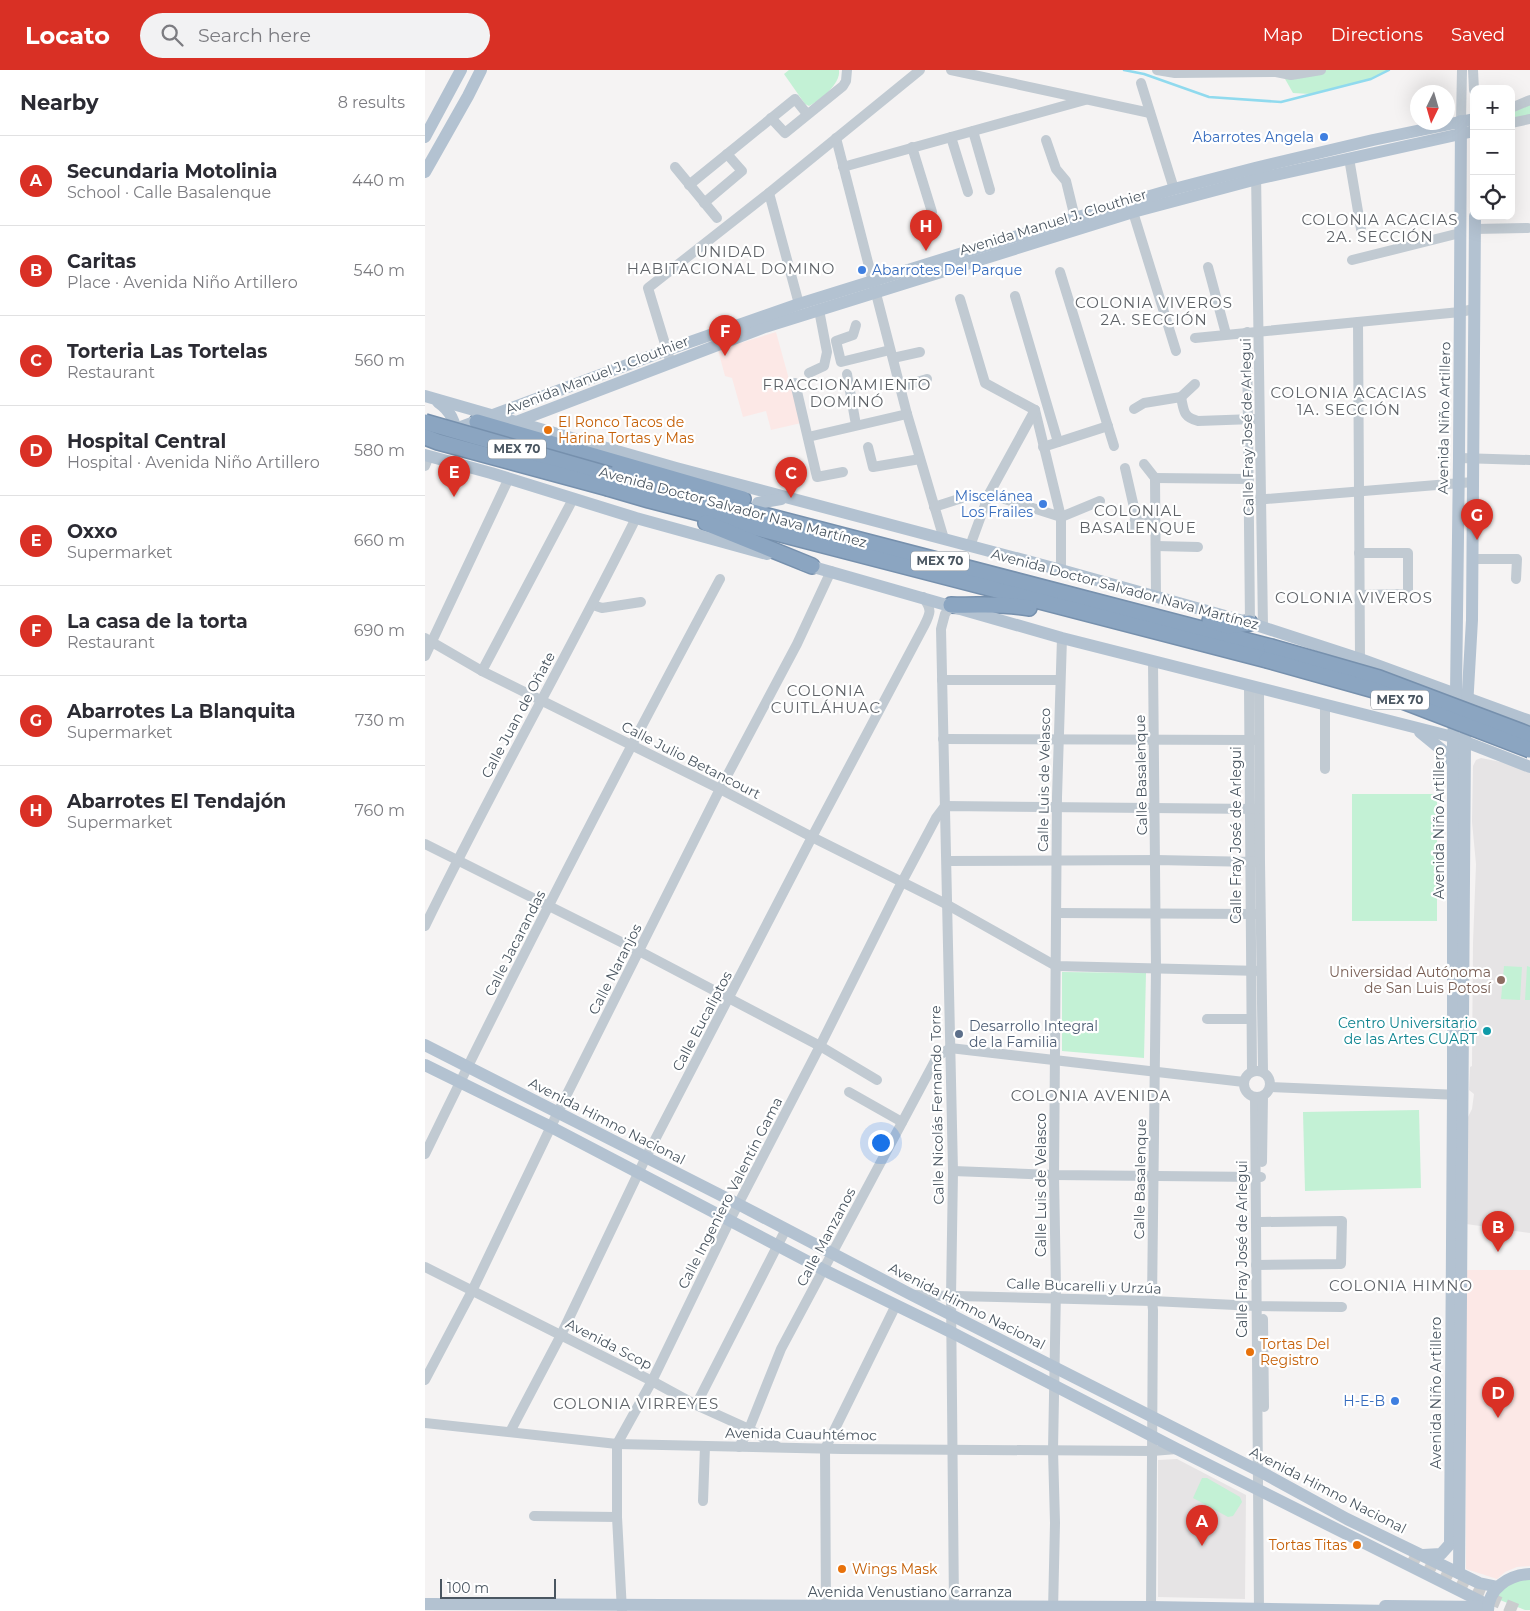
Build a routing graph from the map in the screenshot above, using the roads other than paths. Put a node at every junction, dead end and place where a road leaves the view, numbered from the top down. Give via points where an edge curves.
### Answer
1 (461, 70) edge
2 (481, 70) edge
3 (847, 70) edge
4 (920, 70) edge
5 (951, 70) edge
6 (1157, 70) edge
7 (1321, 70) edge
8 (1462, 70) edge
9 (1473, 70) edge
10 (1275, 71) edge
11 (1211, 72) edge
12 (1141, 83) dead end
13 (1474, 85) edge
14 (1085, 100) junction
15 (1530, 100) edge
16 (1515, 106) edge
17 (1150, 113) junction
18 (807, 114) junction
19 (771, 118) junction
20 (1530, 119) edge
21 (1470, 121) edge
22 (1515, 122) edge
23 (1461, 127) junction
24 (1471, 130) edge
25 (973, 131) junction
26 (951, 136) junction
27 (425, 137) edge
28 (836, 138) junction
29 (1046, 140) dead end
30 (912, 147) junction
31 (727, 154) junction
32 (1349, 158) junction
33 (675, 167) dead end
34 (843, 167) junction
35 (425, 172) edge
36 (1256, 173) junction
37 (689, 185) junction
38 (1174, 189) junction
39 (990, 190) dead end
40 (968, 192) dead end
41 (769, 193) junction
42 (704, 203) junction
43 (932, 212) dead end
44 (1133, 212) junction
45 (717, 218) dead end
46 (1075, 218) junction
47 (1475, 220) edge
48 (1528, 228) dead end
49 (1361, 229) dead end
50 (1474, 229) junction
51 (1460, 233) junction
52 (1353, 260) dead end
53 (1207, 266) dead end
54 (1060, 272) dead end
55 (874, 286) junction
56 (1015, 296) dead end
57 (960, 299) dead end
58 (799, 304) junction
59 (1473, 309) junction
60 (819, 310) junction
61 (1460, 312) junction
62 (1358, 322) junction
63 (856, 324) dead end
64 (1259, 331) junction
65 (1247, 332) junction
66 (1226, 334) junction
67 (1195, 338) dead end
68 (920, 352) dead end
69 (1176, 352) dead end
70 (892, 354) junction
71 (669, 357) junction
72 (809, 373) dead end
73 (847, 374) dead end
74 (927, 379) dead end
75 (795, 383) dead end
76 (1195, 384) dead end
77 (900, 387) junction
78 (429, 396) edge
79 (1181, 397) junction
80 (1134, 409) dead end
81 (1035, 410) junction
82 (907, 414) junction
83 (1247, 419) junction
84 (1260, 419) junction
85 (425, 422) edge
86 (477, 422) joint
87 (497, 422) junction
88 (518, 422) junction
89 (856, 425) junction
90 (1108, 426) junction
91 (456, 430) junction
92 (808, 437) junction
93 (425, 439) edge
94 (1058, 442) junction
95 (456, 446) junction
96 (559, 446) junction
97 (1114, 446) dead end
98 (868, 447) dead end
99 (1043, 447) junction
100 (426, 458) edge
101 (1459, 458) junction
102 (921, 459) junction
103 (1473, 459) junction
104 (1530, 460) edge
105 (1144, 464) dead end
106 (677, 468) junction
107 (1125, 468) dead end
108 (843, 472) dead end
109 (491, 473) junction
110 (509, 478) junction
111 (1155, 478) junction
112 (1249, 479) junction
113 (609, 481) junction
114 (1473, 482) junction
115 (1458, 483) junction
116 (691, 484) junction
117 (1360, 491) junction
118 (989, 494) junction
119 (965, 497) dead end
120 (786, 498) junction
121 (573, 499) junction
122 (649, 500) junction
123 (1261, 500) junction
124 (1100, 501) dead end
125 (1249, 501) junction
126 (758, 503) junction
127 (934, 506) junction
128 (1061, 517) junction
129 (636, 518) junction
130 (1155, 518) junction
131 (944, 539) junction
132 (970, 546) junction
133 (1155, 546) junction
134 (1198, 547) dead end
135 (909, 553) junction
136 (1359, 553) junction
137 (1472, 559) junction
138 (812, 566) junction
139 (1061, 570) junction
140 (831, 571) junction
141 (720, 579) dead end
142 (1516, 579) dead end
143 (1024, 583) junction
144 (1359, 595) junction
145 (923, 597) junction
146 (1156, 597) junction
147 (641, 602) dead end
148 (593, 605) junction
149 (951, 605) junction
150 (1111, 620) junction
151 (1257, 625) junction
152 (924, 626) junction
153 (941, 629) junction
154 (1062, 638) junction
155 (429, 640) edge
156 (1269, 653) junction
157 (425, 656) edge
158 (1360, 659) junction
159 (1153, 662) junction
160 (483, 671) junction
161 (942, 680) junction
162 (1060, 680) junction
163 (1429, 684) junction
164 (1254, 688) junction
165 (1462, 697) junction
166 (542, 701) junction
167 (1325, 706) junction
168 (1504, 712) junction
169 (1530, 721) edge
170 (1416, 728) junction
171 (1530, 735) edge
172 (943, 739) junction
173 (1059, 739) junction
174 (1154, 740) junction
175 (1254, 740) junction
176 (1459, 740) junction
177 (631, 746) junction
178 (1487, 750) junction
179 (1530, 750) edge
180 (1502, 756) junction
181 (1459, 765) junction
182 (1530, 767) edge
183 (1325, 769) dead end
184 (720, 789) junction
185 (945, 806) junction
186 (1057, 807) junction
187 (1155, 808) junction
188 (1254, 809) junction
189 (812, 837) junction
190 (425, 844) edge
191 (1156, 860) junction
192 (457, 861) junction
193 (947, 861) junction
194 (1057, 861) junction
195 (1255, 862) junction
196 (902, 882) junction
197 (947, 904) junction
198 (549, 906) junction
199 (1057, 913) junction
200 (1155, 914) junction
201 (1255, 914) junction
202 (425, 926) edge
203 (639, 951) junction
204 (1056, 966) junction
205 (1156, 968) junction
206 (1255, 970) junction
207 (729, 998) junction
208 (1207, 1019) dead end
209 (1251, 1020) junction
210 (425, 1045) edge
211 (820, 1046) junction
212 (950, 1048) junction
213 (1055, 1059) junction
214 (425, 1065) edge
215 (467, 1066) junction
216 (1155, 1071) junction
217 (1251, 1072) junction
218 (1263, 1072) junction
219 (877, 1080) dead end
220 (1244, 1082) junction
221 (460, 1083) junction
222 (1270, 1087) junction
223 (849, 1092) dead end
224 (1458, 1094) junction
225 (1259, 1096) junction
226 (558, 1112) junction
227 (903, 1122) junction
228 (551, 1127) junction
229 (425, 1154) edge
230 (646, 1157) junction
231 (953, 1172) junction
232 (638, 1173) junction
233 (1054, 1174) junction
234 (1155, 1176) junction
235 (1259, 1177) junction
236 (738, 1204) junction
237 (730, 1220) junction
238 (1261, 1222) junction
239 (786, 1229) junction
240 (777, 1246) junction
241 (832, 1254) junction
242 (1260, 1265) junction
243 (425, 1267) edge
244 (824, 1270) junction
245 (472, 1291) junction
246 (911, 1294) junction
247 (951, 1296) junction
248 (1055, 1298) junction
249 (1152, 1301) junction
250 (897, 1305) junction
251 (1260, 1306) junction
252 (1342, 1307) dead end
253 (951, 1314) junction
254 (951, 1332) junction
255 (561, 1335) junction
256 (1054, 1367) junction
257 (1456, 1372) junction
258 (425, 1380) edge
259 (652, 1381) junction
260 (1054, 1386) junction
261 (696, 1405) junction
262 (1152, 1417) junction
263 (425, 1423) edge
264 (749, 1430) junction
265 (510, 1432) junction
266 (1152, 1435) junction
267 (617, 1444) junction
268 (705, 1446) junction
269 (739, 1447) junction
270 (779, 1447) junction
271 (825, 1449) junction
272 (953, 1449) junction
273 (1177, 1449) junction
274 (1053, 1450) junction
275 (1152, 1451) junction
276 (1261, 1472) junction
277 (1260, 1489) junction
278 (703, 1501) dead end
279 (534, 1516) dead end
280 (617, 1517) junction
281 (1347, 1519) junction
282 (1423, 1555) junction
283 (1409, 1557) tunnel mouth
284 (1459, 1573) junction
285 (1425, 1574) junction
286 (1530, 1574) edge
287 (1498, 1586) junction
288 (425, 1604) edge
289 (826, 1607) junction
290 (954, 1607) junction
291 (1151, 1607) junction
292 (1434, 1607) junction
293 (531, 1608) edge
294 (622, 1608) edge
295 (1488, 1608) edge
296 (759, 1609) edge
297 (1026, 1609) edge
298 (1053, 1609) edge
299 (1352, 1609) junction
300 (1259, 1610) edge
301 (1394, 1611) edge

1 - 27 main road
2 - 35 main road
3 - 18 street via 843,86
4 - 28 street
5 - 14 street
6 - 11 street
7 - 10 street via 1291,75
8 - 23 street, Avenida Niño Artillero
9 - 13 street
10 - 11 street
12 - 17 street
14 - 17 street
14 - 25 street
15 - 16 street
17 - 38 street
18 - 19 street via 785,133
18 - 19 street via 795,99
19 - 31 street
20 - 22 street
21 - 23 main road, Avenida Manuel J. Clouthier
23 - 24 main road, Avenida Manuel J. Clouthier
23 - 32 main road, Avenida Manuel J. Clouthier
23 - 36 main road, Avenida Manuel J. Clouthier
23 - 51 main road, Avenida Niño Artillero
25 - 26 street
25 - 39 street
26 - 30 street
26 - 40 street
28 - 34 street
28 - 41 street
29 - 46 street via 1056,170 1066,181
30 - 34 street
30 - 43 street
31 - 37 street
31 - 42 street via 742,171
32 - 36 main road, Avenida Manuel J. Clouthier
32 - 49 street
33 - 37 street
34 - 55 street
36 - 38 main road, Avenida Manuel J. Clouthier
36 - 44 main road, Avenida Manuel J. Clouthier
36 - 64 street, Calle Fray José de Arlegui
37 - 42 street
38 - 46 main road, Avenida Manuel J. Clouthier
41 - 58 street
41 - 71 street via 648,288
42 - 45 street
44 - 55 main road, Avenida Manuel J. Clouthier
44 - 69 street
46 - 55 main road, Avenida Manuel J. Clouthier
47 - 50 main road, Avenida Niño Artillero
48 - 50 street
50 - 59 main road, Avenida Niño Artillero
51 - 52 street
51 - 61 main road, Avenida Niño Artillero
53 - 66 street
54 - 90 street
55 - 58 main road, Avenida Manuel J. Clouthier
55 - 60 main road, Avenida Manuel J. Clouthier
55 - 70 street
56 - 94 street
57 - 81 street via 985,383
58 - 71 main road, Avenida Manuel J. Clouthier
59 - 61 street
59 - 103 main road, Avenida Niño Artillero
60 - 71 main road, Avenida Manuel J. Clouthier
60 - 72 street via 827,352 823,366
61 - 62 street
61 - 101 main road, Avenida Niño Artillero
62 - 64 street
62 - 117 street
63 - 70 street via 853,335 836,342 841,362
64 - 65 street
64 - 84 street, Calle Fray José de Arlegui
65 - 66 street
65 - 83 street, Calle Fray José de Arlegui
66 - 67 street
68 - 70 street
70 - 77 street
71 - 87 main road, Avenida Manuel J. Clouthier
71 - 88 main road, Avenida Manuel J. Clouthier
73 - 89 street
74 - 77 street
75 - 92 street
76 - 79 street
77 - 82 street
78 - 87 main road
78 - 91 main road via 450,412
79 - 80 street via 1144,403
79 - 83 street via 1185,414 1190,419
81 - 99 street
81 - 118 street
82 - 89 street
82 - 102 street
83 - 84 street
83 - 112 street, Calle Fray José de Arlegui
84 - 123 street, Calle Fray José de Arlegui
85 - 113 highway, Avenida Doctor Salvador Nava Martínez / MEX 70, bridge
86 - 87 highway
86 - 91 main road
87 - 88 main road, Avenida Manuel J. Clouthier
87 - 95 main road, Avenida Manuel J. Clouthier
87 - 96 highway
88 - 106 main road, Avenida Doctor Salvador Nava Martínez
89 - 92 street
90 - 94 street
90 - 97 street
91 - 93 main road
91 - 95 main road
92 - 108 street via 817,477
93 - 113 highway, Avenida Doctor Salvador Nava Martínez / MEX 70, bridge
94 - 99 street
95 - 100 main road, Avenida Manuel J. Clouthier
96 - 109 main road via 515,443 493,455 489,465
96 - 116 highway
98 - 102 street via 873,467
99 - 128 street
100 - 109 main road
101 - 103 street
101 - 115 main road, Avenida Niño Artillero
102 - 127 street
103 - 104 street
103 - 114 main road, Avenida Niño Artillero
105 - 111 street
106 - 116 main road
106 - 120 main road, Avenida Doctor Salvador Nava Martínez
107 - 130 street via 1135,521
109 - 110 main road
110 - 121 main road
110 - 155 street
111 - 112 street
111 - 130 street
112 - 125 street, Calle Fray José de Arlegui
113 - 122 highway, Avenida Doctor Salvador Nava Martínez / MEX 70
113 - 135 highway, Avenida Doctor Salvador Nava Martínez / MEX 70
114 - 115 street
114 - 137 main road, Avenida Niño Artillero
115 - 117 street
115 - 165 main road, Avenida Niño Artillero
116 - 126 highway
117 - 123 street
117 - 136 street
118 - 128 street
118 - 132 street
119 - 127 street
120 - 126 main road
120 - 131 main road, Avenida Doctor Salvador Nava Martínez
121 - 129 main road
121 - 160 street
122 - 138 highway
122 - 150 highway, Avenida Doctor Salvador Nava Martínez / MEX 70
123 - 125 street
123 - 151 street, Calle Fray José de Arlegui
124 - 128 street
125 - 151 street, Calle Fray José de Arlegui
126 - 135 highway via 814,518
127 - 131 street
128 - 139 street
129 - 138 main road
129 - 148 street, Calle Juan de Oñate
130 - 133 street
131 - 132 main road, Avenida Doctor Salvador Nava Martínez
132 - 139 main road, Avenida Doctor Salvador Nava Martínez
133 - 134 street
133 - 146 street
135 - 143 highway, Avenida Doctor Salvador Nava Martínez / MEX 70
136 - 144 street
136 - 144 street via 1408,553 1408,594
137 - 142 street via 1517,559
137 - 165 main road, Avenida Niño Artillero via 1472,620
138 - 140 main road
139 - 146 main road, Avenida Doctor Salvador Nava Martínez
140 - 145 main road
140 - 184 street, Calle Naranjos via 797,644
141 - 177 street, Calle Jacarandas
143 - 151 highway via 1087,591 1228,626
143 - 156 highway, Avenida Doctor Salvador Nava Martínez / MEX 70
144 - 158 street
145 - 149 main road
145 - 152 street, Calle Eucaliptos via 930,606
146 - 151 main road, Avenida Doctor Salvador Nava Martínez
147 - 148 street via 602,608
148 - 166 street, Calle Juan de Oñate
149 - 150 highway via 1010,604
149 - 153 street, Calle Nicolás Fernando Torre
149 - 154 main road
150 - 156 highway, Avenida Doctor Salvador Nava Martínez / MEX 70
151 - 158 main road, Avenida Doctor Salvador Nava Martínez
152 - 153 street via 934,624
152 - 189 street, Calle Eucaliptos
153 - 161 street, Calle Nicolás Fernando Torre
154 - 159 main road
154 - 162 street, Calle Luis de Velasco
155 - 157 street
155 - 160 street, Calle Julio Betancourt
156 - 171 highway, Avenida Doctor Salvador Nava Martínez / MEX 70, bridge via 1379,678
156 - 179 highway, Avenida Doctor Salvador Nava Martínez / MEX 70, bridge
158 - 163 main road, Avenida Doctor Salvador Nava Martínez
159 - 164 main road
159 - 174 street, Calle Basalenque
160 - 166 street, Calle Julio Betancourt
161 - 162 street
161 - 172 street, Calle Nicolás Fernando Torre
162 - 173 street, Calle Luis de Velasco
163 - 165 main road, Avenida Doctor Salvador Nava Martínez
163 - 170 main road via 1434,692 1435,706 1429,720
164 - 167 main road
164 - 175 street, Calle Fray José de Arlegui
165 - 168 main road, Avenida Doctor Salvador Nava Martínez
165 - 176 main road, Avenida Niño Artillero
166 - 177 street, Calle Julio Betancourt
166 - 192 street, Calle Juan de Oñate
167 - 170 main road
167 - 183 street
168 - 169 main road, Avenida Doctor Salvador Nava Martínez
168 - 180 main road via 1493,732
170 - 176 main road
170 - 181 main road
172 - 173 street
172 - 185 street, Calle Nicolás Fernando Torre
173 - 174 street
173 - 186 street, Calle Luis de Velasco
174 - 175 street
174 - 187 street, Calle Basalenque
175 - 188 street, Calle Fray José de Arlegui
176 - 178 main road
176 - 181 main road, Avenida Niño Artillero
177 - 184 street, Calle Julio Betancourt
177 - 198 street, Calle Jacarandas
178 - 180 main road
178 - 181 main road
180 - 182 main road
181 - 224 main road, Avenida Niño Artillero
184 - 189 street, Calle Julio Betancourt
184 - 203 street, Calle Naranjos
185 - 186 street
185 - 193 street, Calle Nicolás Fernando Torre
185 - 196 street, Calle Ingeniero Valentín Gama
186 - 187 street
186 - 194 street, Calle Luis de Velasco
187 - 188 street
187 - 191 street, Calle Basalenque
188 - 195 street, Calle Fray José de Arlegui
189 - 196 street, Calle Julio Betancourt
189 - 207 street, Calle Eucaliptos
190 - 192 street
191 - 194 street
191 - 195 street
191 - 200 street, Calle Basalenque
192 - 198 street
192 - 202 street, Calle Juan de Oñate
193 - 194 street
193 - 197 street, Calle Nicolás Fernando Torre
194 - 199 street, Calle Luis de Velasco
195 - 201 street, Calle Fray José de Arlegui
196 - 197 street, Calle Julio Betancourt
196 - 211 street, Calle Ingeniero Valentín Gama
197 - 204 street, Calle Julio Betancourt
197 - 212 street, Calle Nicolás Fernando Torre
198 - 203 street
198 - 215 street, Calle Jacarandas
199 - 200 street
199 - 204 street, Calle Luis de Velasco
200 - 201 street
200 - 205 street, Calle Basalenque
201 - 206 street, Calle Fray José de Arlegui
203 - 207 street
203 - 226 street, Calle Naranjos
204 - 205 street
204 - 213 street, Calle Luis de Velasco
205 - 206 street
205 - 216 street, Calle Basalenque
206 - 209 street, Calle Fray José de Arlegui
206 - 218 street, Calle Fray José de Arlegui
207 - 211 street
207 - 230 street, Calle Eucaliptos
208 - 209 street
209 - 217 street, Calle Fray José de Arlegui
210 - 215 main road, Avenida Himno Nacional
211 - 219 street
211 - 236 street, Calle Ingeniero Valentín Gama
212 - 213 street
212 - 227 street, Calle Manzanos via 937,1057
212 - 231 street, Calle Nicolás Fernando Torre
213 - 216 street
213 - 233 street, Calle Luis de Velasco
214 - 221 main road
215 - 221 street, Calle Jacarandas
215 - 226 main road, Avenida Himno Nacional
216 - 220 street
216 - 234 street, Calle Basalenque
217 - 218 street
217 - 220 street
218 - 222 street via 1269,1078
220 - 225 street via 1248,1093
221 - 228 main road
221 - 229 street, Calle Jacarandas
222 - 224 street
222 - 225 street
223 - 227 street
224 - 257 main road, Avenida Niño Artillero
225 - 235 street, Calle Fray José de Arlegui
226 - 228 street, Calle Naranjos
226 - 230 main road, Avenida Himno Nacional
227 - 241 street, Calle Manzanos
228 - 232 main road
228 - 245 street, Calle Naranjos
230 - 232 street, Calle Eucaliptos
230 - 236 main road, Avenida Himno Nacional
231 - 233 street
231 - 247 street, Calle Nicolás Fernando Torre
232 - 237 main road
232 - 255 street, Calle Eucaliptos
233 - 234 street
233 - 248 street, Calle Luis de Velasco
234 - 235 street
234 - 249 street, Calle Basalenque
235 - 238 street, Calle Fray José de Arlegui
235 - 242 street, Calle Fray José de Arlegui
236 - 237 street, Calle Ingeniero Valentín Gama
236 - 239 main road, Avenida Himno Nacional
237 - 240 main road
237 - 259 street, Calle Ingeniero Valentín Gama
238 - 242 street, Calle Fray José de Arlegui
238 - 242 street via 1342,1221 1341,1264
239 - 240 street
239 - 241 main road, Avenida Himno Nacional
240 - 244 main road
240 - 261 street
241 - 244 street, Calle Manzanos
241 - 246 main road, Avenida Himno Nacional
242 - 251 street, Calle Fray José de Arlegui
243 - 245 street, Avenida Scop
244 - 250 main road
244 - 264 street, Calle Manzanos via 781,1349
245 - 255 street, Avenida Scop
245 - 258 street, Calle Naranjos
246 - 247 street, Calle Bucarelli y Urzúa
246 - 253 main road, Avenida Himno Nacional
247 - 248 street, Calle Bucarelli y Urzúa
247 - 253 street, Calle Nicolás Fernando Torre
248 - 249 street, Calle Bucarelli y Urzúa
248 - 256 street, Calle Luis de Velasco
249 - 251 street, Calle Bucarelli y Urzúa
249 - 262 street, Calle Basalenque
250 - 254 main road
250 - 271 street
251 - 252 street, Calle Bucarelli y Urzúa
251 - 276 street, Calle Fray José de Arlegui
253 - 254 street, Calle Nicolás Fernando Torre
253 - 256 main road, Avenida Himno Nacional
254 - 260 main road
254 - 272 street, Calle Nicolás Fernando Torre
255 - 259 street, Avenida Scop
255 - 265 street, Calle Eucaliptos
256 - 260 street, Calle Luis de Velasco
256 - 262 main road, Avenida Himno Nacional
257 - 282 main road, Avenida Niño Artillero via 1450,1544 1441,1554
257 - 284 main road, Avenida Niño Artillero
259 - 261 street, Avenida Scop
259 - 267 street, Calle Ingeniero Valentín Gama
260 - 266 main road
260 - 274 street, Calle Luis de Velasco
261 - 264 street, Avenida Scop
262 - 266 street, Calle Basalenque
262 - 276 main road, Avenida Himno Nacional
263 - 265 street, Avenida Cuauhtémoc
264 - 269 street, Calle Manzanos
264 - 270 street, Avenida Scop
265 - 267 street, Avenida Cuauhtémoc
266 - 273 main road
266 - 275 street, Calle Basalenque
267 - 268 street, Avenida Cuauhtémoc
267 - 280 street, Calle Ingeniero Valentín Gama
268 - 269 street, Avenida Cuauhtémoc
268 - 278 street
269 - 270 street, Avenida Cuauhtémoc
270 - 271 street, Avenida Cuauhtémoc
271 - 272 street, Avenida Cuauhtémoc
271 - 289 street
272 - 274 street, Avenida Cuauhtémoc
272 - 290 street, Calle Nicolás Fernando Torre
273 - 275 street, Avenida Cuauhtémoc
273 - 277 main road
274 - 275 street, Avenida Cuauhtémoc
274 - 298 street, Calle Luis de Velasco
275 - 291 street, Calle Basalenque
276 - 277 street, Calle Fray José de Arlegui
276 - 281 main road, Avenida Himno Nacional
277 - 285 main road
277 - 300 street, Calle Fray José de Arlegui
279 - 280 street
280 - 294 street, Calle Ingeniero Valentín Gama
281 - 282 main road, Avenida Himno Nacional
281 - 283 main road
282 - 284 main road, Avenida Himno Nacional
284 - 287 main road, Avenida Himno Nacional via 1479,1583
285 - 292 main road via 1446,1595
285 - 295 main road
286 - 287 main road via 1508,1579
287 - 295 main road
288 - 293 main road, Avenida Venustiano Carranza
289 - 290 main road, Avenida Venustiano Carranza
289 - 296 main road, Avenida Venustiano Carranza
290 - 297 main road, Avenida Venustiano Carranza
291 - 298 main road, Avenida Venustiano Carranza
291 - 300 main road, Avenida Venustiano Carranza
292 - 295 main road
292 - 299 main road
293 - 294 main road, Avenida Venustiano Carranza
294 - 296 main road, Avenida Venustiano Carranza
297 - 298 main road, Avenida Venustiano Carranza
299 - 300 main road, Avenida Venustiano Carranza
299 - 301 main road, Avenida Venustiano Carranza

